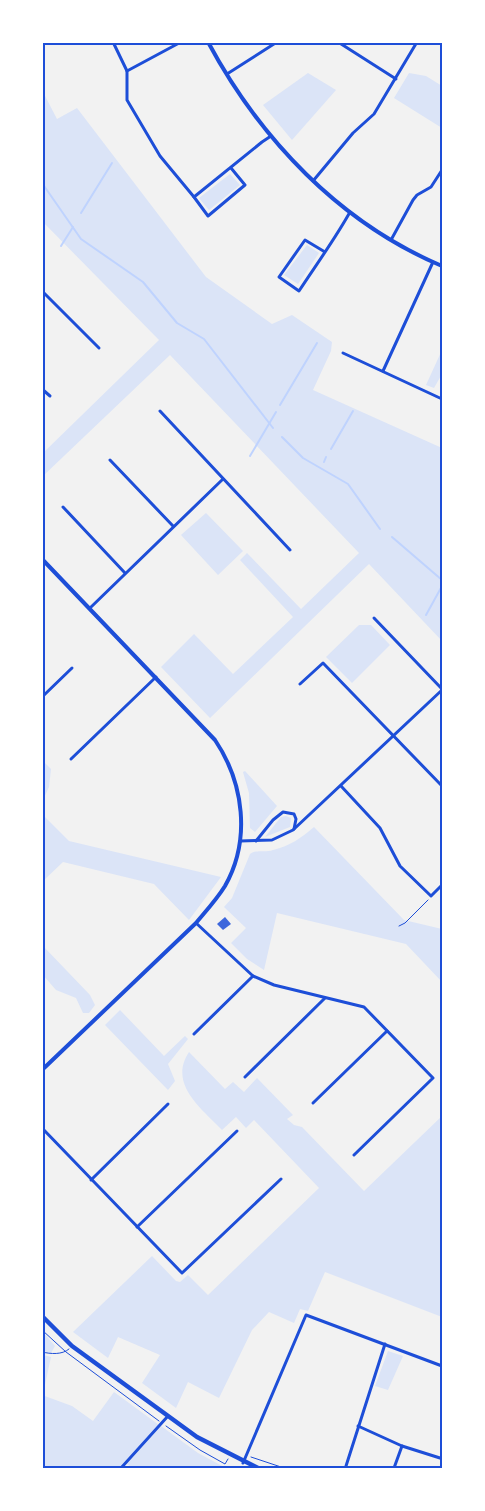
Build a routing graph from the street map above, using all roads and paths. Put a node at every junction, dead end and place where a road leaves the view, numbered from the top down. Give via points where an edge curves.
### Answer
1 (113, 42) edge
2 (182, 42) edge
3 (208, 42) edge
4 (277, 42) edge
5 (338, 42) edge
6 (417, 42) edge
7 (127, 71) junction
8 (226, 75) junction
9 (396, 79) junction
10 (271, 136) junction
11 (231, 168) junction
12 (442, 170) edge
13 (312, 181) junction
14 (194, 197) junction
15 (350, 212) junction
16 (391, 240) junction
17 (324, 252) junction
18 (433, 262) junction
19 (442, 266) edge
20 (42, 291) edge
21 (100, 348) dead end
22 (343, 353) dead end
23 (383, 371) junction
24 (42, 389) edge
25 (50, 396) dead end
26 (442, 399) edge
27 (160, 411) dead end
28 (110, 460) dead end
29 (223, 479) junction
30 (63, 506) dead end
31 (174, 526) junction
32 (290, 550) dead end
33 (42, 559) edge
34 (125, 573) junction
35 (90, 608) junction
36 (374, 618) dead end
37 (72, 668) dead end
38 (156, 677) junction
39 (300, 684) dead end
40 (442, 689) edge
41 (42, 697) edge
42 (394, 736) junction
43 (70, 759) dead end
44 (341, 786) junction
45 (442, 786) edge
46 (293, 830) junction
47 (240, 841) junction
48 (256, 841) junction
49 (442, 885) edge
50 (431, 896) junction
51 (196, 923) junction
52 (399, 926) dead end
53 (253, 976) junction
54 (325, 998) junction
55 (387, 1031) junction
56 (194, 1034) dead end
57 (42, 1070) edge
58 (245, 1078) dead end
59 (313, 1103) dead end
60 (168, 1104) dead end
61 (42, 1128) edge
62 (237, 1131) dead end
63 (354, 1155) dead end
64 (281, 1179) dead end
65 (91, 1180) junction
66 (137, 1227) junction
67 (42, 1316) edge
68 (42, 1330) edge
69 (385, 1344) junction
70 (72, 1346) junction
71 (42, 1352) edge
72 (66, 1352) junction
73 (442, 1366) edge
74 (168, 1416) junction
75 (162, 1423) junction
76 (358, 1426) junction
77 (402, 1446) junction
78 (246, 1454) junction
79 (229, 1456) junction
80 (440, 1458) dead end
81 (243, 1463) junction
82 (346, 1466) dead end
83 (121, 1468) edge
84 (258, 1468) edge
85 (284, 1468) edge
86 (394, 1468) edge

1 - 7 street
2 - 7 street
3 - 8 street
4 - 8 street
5 - 9 street
6 - 9 street
7 - 14 street via 128,100 160,156
8 - 10 street
9 - 13 street via 374,114 353,133
10 - 11 street
10 - 13 street
11 - 14 street
11 - 14 street via 245,185 208,216
12 - 16 street via 431,187 413,200
13 - 15 street
15 - 16 street
15 - 17 street
16 - 18 street
17 - 17 street via 305,240 279,277 299,291
18 - 19 street
18 - 23 street
20 - 21 street
22 - 23 street
23 - 26 street
24 - 25 street
27 - 29 street
28 - 31 street
29 - 31 street
29 - 32 street
30 - 34 street
31 - 34 street
33 - 35 street
34 - 35 street
35 - 38 street
36 - 40 street
37 - 41 street
38 - 43 street
38 - 47 street via 216,740 226,755 240,805
39 - 42 street via 322,663
40 - 42 street
42 - 44 street
42 - 45 street
44 - 46 street
44 - 50 street via 380,828 400,866
46 - 48 street via 272,840
46 - 48 street via 296,824 294,814 283,812
47 - 48 street
47 - 51 street via 225,887
49 - 50 street
50 - 52 path
51 - 53 street
51 - 57 street
53 - 54 street
53 - 56 street
54 - 55 street via 364,1006
54 - 58 street
55 - 59 street
55 - 63 street via 433,1078
60 - 65 street
61 - 65 street
62 - 66 street
64 - 66 street via 182,1272
65 - 66 street
67 - 70 main road
68 - 72 path
69 - 73 street
69 - 76 street
69 - 78 street via 306,1315
70 - 72 path
70 - 74 main road
71 - 72 path
72 - 75 path
74 - 75 street
74 - 79 main road
75 - 79 path via 225,1464
75 - 83 street
76 - 77 street
76 - 82 street
77 - 80 street
77 - 86 street
78 - 81 street
78 - 85 path
79 - 81 main road
81 - 84 main road

